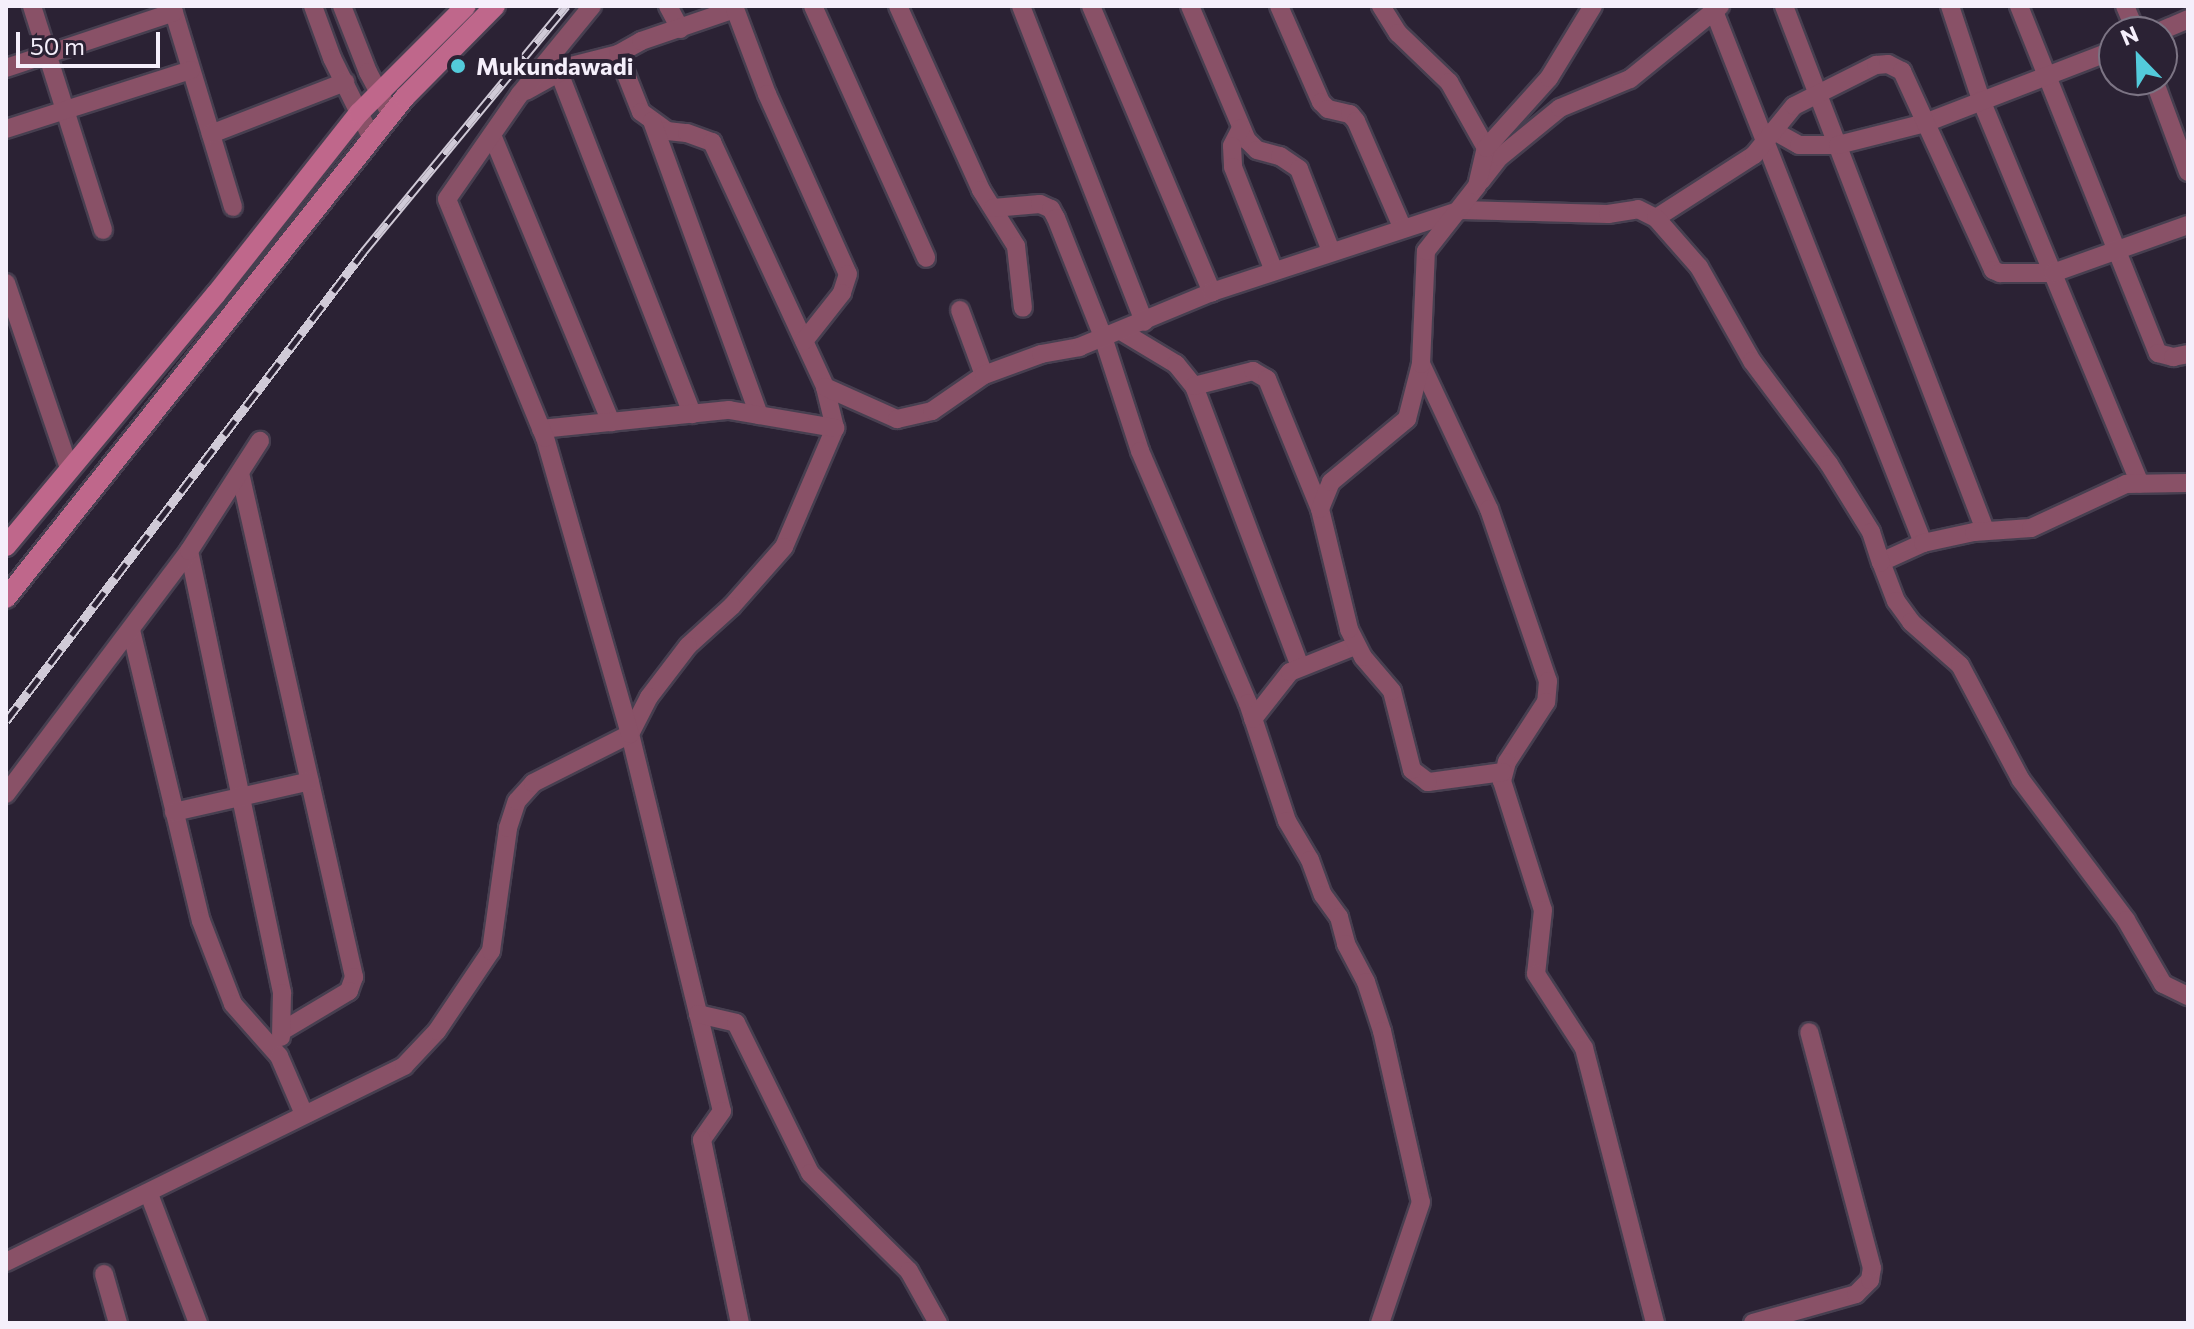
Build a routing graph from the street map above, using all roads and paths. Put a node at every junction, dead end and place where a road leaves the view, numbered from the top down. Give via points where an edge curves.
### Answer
1 (32, 6) edge
2 (313, 6) edge
3 (342, 6) edge
4 (466, 6) edge
5 (495, 6) edge
6 (592, 6) edge
7 (668, 6) edge
8 (813, 6) edge
9 (898, 6) edge
10 (1021, 6) edge
11 (1091, 6) edge
12 (1190, 6) edge
13 (1279, 6) edge
14 (1381, 6) edge
15 (1593, 6) edge
16 (1784, 6) edge
17 (1950, 6) edge
18 (2019, 6) edge
19 (1716, 7) edge
20 (173, 9) edge
21 (680, 29) junction
22 (618, 54) junction
23 (47, 55) junction
24 (2098, 56) edge
25 (6, 68) edge
26 (191, 70) junction
27 (2049, 74) junction
28 (560, 75) junction
29 (345, 82) junction
30 (378, 91) junction
31 (1818, 93) junction
32 (520, 94) junction
33 (2160, 96) edge
34 (1981, 100) junction
35 (65, 110) junction
36 (359, 113) junction
37 (391, 115) junction
38 (652, 120) junction
39 (1925, 123) junction
40 (1241, 128) junction
41 (6, 129) edge
42 (211, 134) junction
43 (492, 135) junction
44 (1770, 137) junction
45 (372, 139) junction
46 (1838, 145) junction
47 (1486, 148) junction
48 (2188, 172) edge
49 (1477, 186) junction
50 (233, 207) dead end
51 (993, 208) junction
52 (1461, 210) junction
53 (1656, 218) junction
54 (2188, 225) edge
55 (1402, 227) junction
56 (103, 230) dead end
57 (2118, 250) junction
58 (1331, 251) junction
59 (926, 258) dead end
60 (1274, 271) junction
61 (2053, 273) junction
62 (6, 283) edge
63 (1212, 292) junction
64 (1023, 308) dead end
65 (960, 310) dead end
66 (1144, 322) junction
67 (1112, 334) junction
68 (804, 341) junction
69 (2188, 354) edge
70 (1421, 364) junction
71 (984, 375) junction
72 (1194, 386) junction
73 (825, 387) junction
74 (692, 414) junction
75 (759, 415) junction
76 (611, 422) junction
77 (835, 428) junction
78 (541, 429) junction
79 (260, 441) dead end
80 (69, 468) junction
81 (240, 473) junction
82 (2140, 483) junction
83 (2188, 483) edge
84 (1320, 509) junction
85 (1985, 530) junction
86 (7, 542) edge
87 (1923, 543) junction
88 (189, 551) junction
89 (1881, 562) junction
90 (6, 598) edge
91 (131, 630) junction
92 (1355, 646) junction
93 (1300, 666) junction
94 (1253, 719) junction
95 (630, 734) junction
96 (1503, 772) junction
97 (310, 781) junction
98 (6, 794) edge
99 (240, 794) junction
100 (174, 812) junction
101 (2188, 996) edge
102 (698, 1014) junction
103 (282, 1031) junction
104 (1809, 1032) dead end
105 (279, 1056) junction
106 (304, 1114) junction
107 (149, 1194) junction
108 (6, 1262) edge
109 (104, 1274) dead end
110 (118, 1323) edge
111 (198, 1323) edge
112 (740, 1323) edge
113 (938, 1323) edge
114 (1380, 1323) edge
115 (1655, 1323) edge
116 (1753, 1323) edge

1 - 23 street
2 - 29 street
3 - 30 street
4 - 30 street
5 - 37 street
6 - 32 street
7 - 21 street
8 - 59 street
9 - 51 street
10 - 66 street
11 - 63 street
12 - 40 street
13 - 55 street via 1321,102 1356,121
14 - 47 street via 1398,33 1449,82
15 - 47 street via 1549,78
16 - 31 street
17 - 34 street
18 - 27 street
19 - 44 street
19 - 49 street via 1630,79 1560,108 1500,157
20 - 23 street
20 - 26 street
21 - 22 street
21 - 68 street via 735,9 848,274 842,293
22 - 28 street via 571,66
22 - 38 street via 641,112
23 - 25 street
23 - 35 street
24 - 27 street
26 - 35 street
26 - 42 street
27 - 34 street
27 - 57 street
28 - 32 street
28 - 74 street
29 - 36 street
29 - 42 street
30 - 36 street
30 - 37 street
31 - 39 street via 1876,65 1895,65
31 - 44 street via 1788,111
31 - 46 street
32 - 43 street
33 - 48 street
34 - 39 street
34 - 61 street
35 - 41 street
35 - 56 street
36 - 45 street
36 - 80 street
37 - 45 street
38 - 68 street via 667,131 712,142
38 - 75 street
39 - 46 street
39 - 61 street via 1993,270
40 - 58 street via 1257,150 1280,156 1299,169
40 - 60 street via 1232,146 1233,167
42 - 50 street
43 - 76 street
43 - 78 street via 447,199
44 - 46 street via 1799,145
44 - 53 street
44 - 87 street
45 - 90 street
46 - 85 street
47 - 49 street
49 - 52 street
51 - 64 street via 1016,246
51 - 67 street via 1040,204 1051,209
52 - 53 street via 1608,214 1638,209
52 - 55 street
52 - 70 street via 1426,251
53 - 89 street via 1699,267 1752,361 1829,464 1871,532
54 - 57 street
55 - 58 street
57 - 61 street
57 - 69 street via 2158,353
58 - 60 street
60 - 63 street
61 - 82 street
62 - 80 street
63 - 66 street
65 - 71 street
66 - 67 street
67 - 71 street
67 - 72 street via 1176,364
67 - 94 street via 1140,451
68 - 73 street
70 - 84 street via 1407,419 1331,482
70 - 96 street via 1489,509 1548,681 1546,702
71 - 73 street via 932,411 897,419
72 - 84 street via 1253,371 1267,379
72 - 93 street
73 - 77 street
74 - 75 street via 729,410
74 - 76 street
75 - 77 street
76 - 78 street
77 - 95 street via 784,547 688,646 649,697
78 - 95 street
79 - 81 street
80 - 86 street
81 - 88 street
81 - 97 street
82 - 83 street
82 - 85 street via 2113,488 2031,528
84 - 92 street
85 - 87 street
87 - 89 street
88 - 91 street
88 - 99 street
89 - 101 street via 1896,601 1911,622 1960,665 2021,780 2126,920 2163,984
91 - 98 street
91 - 100 street
92 - 93 street
92 - 96 street via 1392,691 1408,762 1417,775 1428,782
93 - 94 street
94 - 114 street via 1287,821 1339,917 1366,982 1421,1202
95 - 102 street
95 - 106 street via 533,783 517,801 508,828 491,951 437,1031 404,1066
96 - 115 street via 1543,910 1536,974 1584,1048
97 - 99 street
97 - 103 street via 354,977 349,991
99 - 100 street
99 - 103 street via 282,993
100 - 105 street via 201,921 233,1004
102 - 112 street via 722,1111 702,1140
102 - 113 street via 736,1023 810,1173 909,1271
103 - 105 street
104 - 116 street via 1872,1268 1870,1280 1856,1294
105 - 106 street
106 - 107 street
107 - 108 street
107 - 111 street
109 - 110 street

